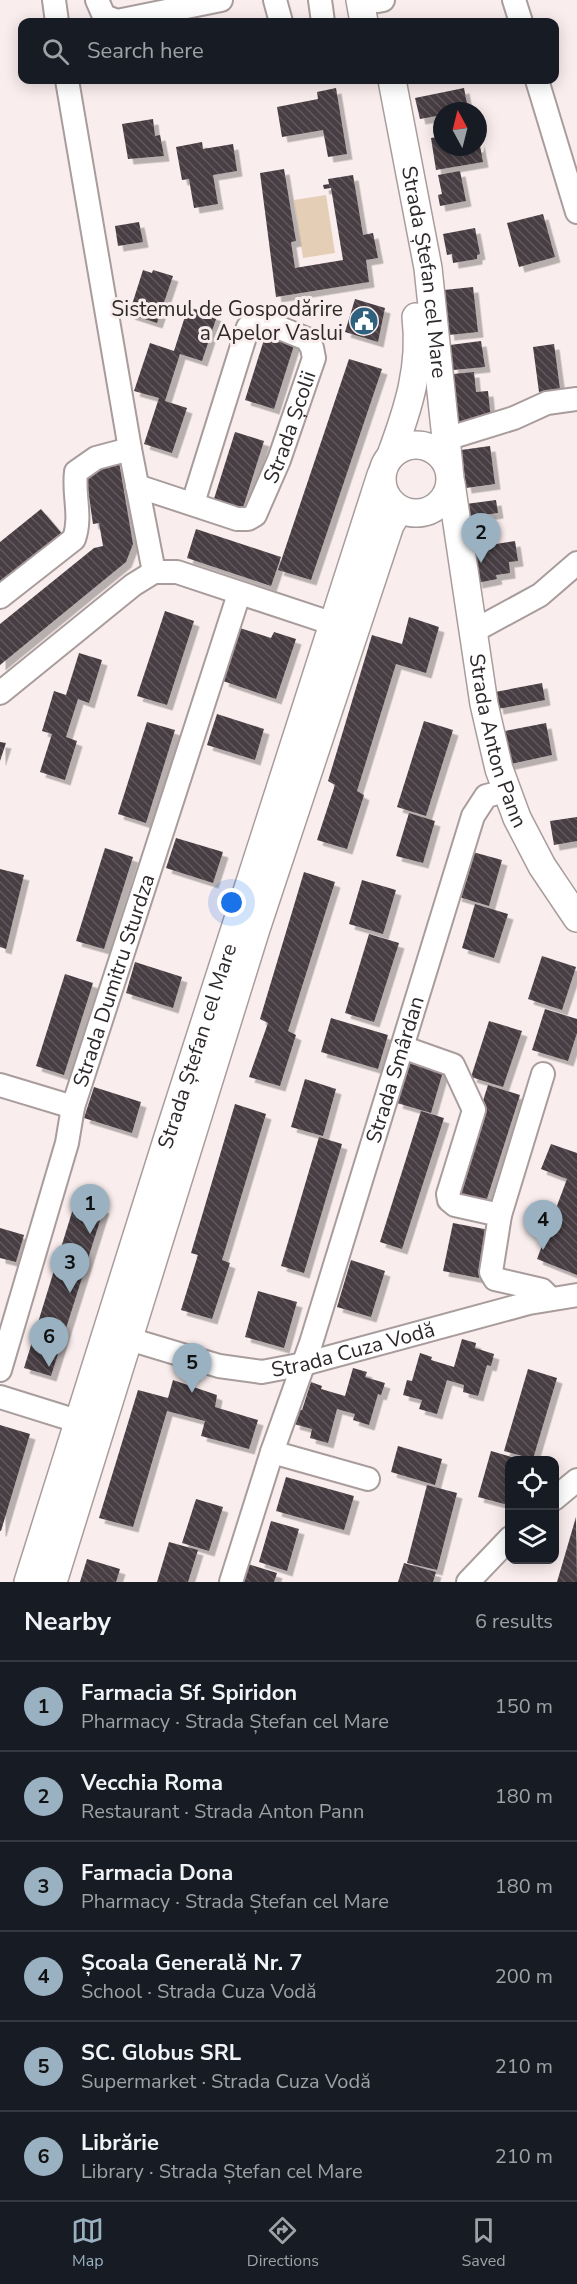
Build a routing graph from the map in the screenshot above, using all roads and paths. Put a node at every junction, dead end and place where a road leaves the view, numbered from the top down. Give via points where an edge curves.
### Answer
1 (54, 0) edge
2 (97, 0) edge
3 (221, 0) edge
4 (275, 0) edge
5 (320, 0) edge
6 (514, 0) edge
7 (56, 18) edge
8 (109, 18) edge
9 (132, 18) edge
10 (280, 18) edge
11 (322, 18) edge
12 (519, 18) edge
13 (68, 84) edge
14 (376, 84) edge
15 (393, 84) edge
16 (538, 84) edge
17 (577, 212) edge
18 (577, 399) edge
19 (446, 439) junction
20 (130, 449) junction
21 (386, 465) junction
22 (449, 475) junction
23 (137, 486) junction
24 (193, 503) junction
25 (399, 510) junction
26 (430, 511) junction
27 (460, 548) junction
28 (577, 563) edge
29 (154, 572) junction
30 (239, 594) junction
31 (0, 597) edge
32 (343, 627) junction
33 (472, 632) junction
34 (0, 693) edge
35 (506, 791) junction
36 (577, 918) edge
37 (402, 1047) junction
38 (543, 1074) dead end
39 (0, 1085) edge
40 (73, 1107) junction
41 (500, 1215) junction
42 (577, 1294) edge
43 (550, 1298) junction
44 (7, 1320) edge
45 (129, 1339) junction
46 (304, 1364) junction
47 (0, 1370) edge
48 (0, 1397) edge
49 (88, 1425) junction
50 (272, 1452) junction
51 (368, 1479) dead end
52 (577, 1480) edge
53 (559, 1496) edge
54 (505, 1543) edge
55 (28, 1582) edge
56 (53, 1582) edge
57 (231, 1582) edge
58 (468, 1582) edge

1 - 7 street
2 - 8 street via 104,16
3 - 9 street
4 - 10 street
5 - 11 street
6 - 12 street
13 - 20 street
14 - 21 main road, Strada Ștefan cel Mare via 410,272 418,340 416,379
15 - 19 main road, Strada Ștefan cel Mare via 428,268
16 - 17 street
18 - 19 street via 547,403 514,418
19 - 22 main road, Strada Ștefan cel Mare
20 - 23 street
20 - 31 street via 96,458 76,472 79,519 74,539
21 - 22 main road via 411,445 423,445 443,457
21 - 25 main road via 385,495
21 - 32 main road, Strada Ștefan cel Mare
22 - 26 main road via 447,495
22 - 27 main road, Strada Anton Pann
23 - 24 street, Strada Școlii
23 - 29 street
24 - 24 street, Strada Școlii via 237,519 255,515 279,460 314,358 307,339 265,322 248,327
25 - 26 main road
25 - 32 main road, Strada Ștefan cel Mare
26 - 27 main road
27 - 33 main road, Strada Anton Pann
28 - 33 street via 540,595
29 - 30 street via 177,573
29 - 34 street
30 - 32 street
30 - 40 street, Strada Dumitru Sturdza
32 - 45 main road, Strada Ștefan cel Mare via 260,917
32 - 49 main road, Strada Ștefan cel Mare
33 - 35 main road, Strada Anton Pann via 492,742
35 - 36 main road, Strada Anton Pann via 542,866
35 - 37 street, Strada Smârdan via 486,796 473,816
37 - 41 street via 453,1065 472,1102 474,1110 449,1200 455,1205
37 - 46 street, Strada Smârdan
38 - 41 street
39 - 40 street
40 - 44 street, Strada Dumitru Sturdza via 67,1143
41 - 43 street via 491,1272 495,1279 542,1290
42 - 43 street, Strada Cuza Vodă
43 - 46 street, Strada Cuza Vodă
44 - 47 street, Strada Dumitru Sturdza
45 - 46 street, Strada Cuza Vodă via 239,1370 262,1372
45 - 49 main road, Strada Ștefan cel Mare
46 - 50 street, Strada Smârdan
48 - 49 street
49 - 55 main road, Strada Ștefan cel Mare
49 - 56 main road, Strada Ștefan cel Mare
50 - 51 street
50 - 57 street, Strada Smârdan
52 - 53 street
54 - 58 street

